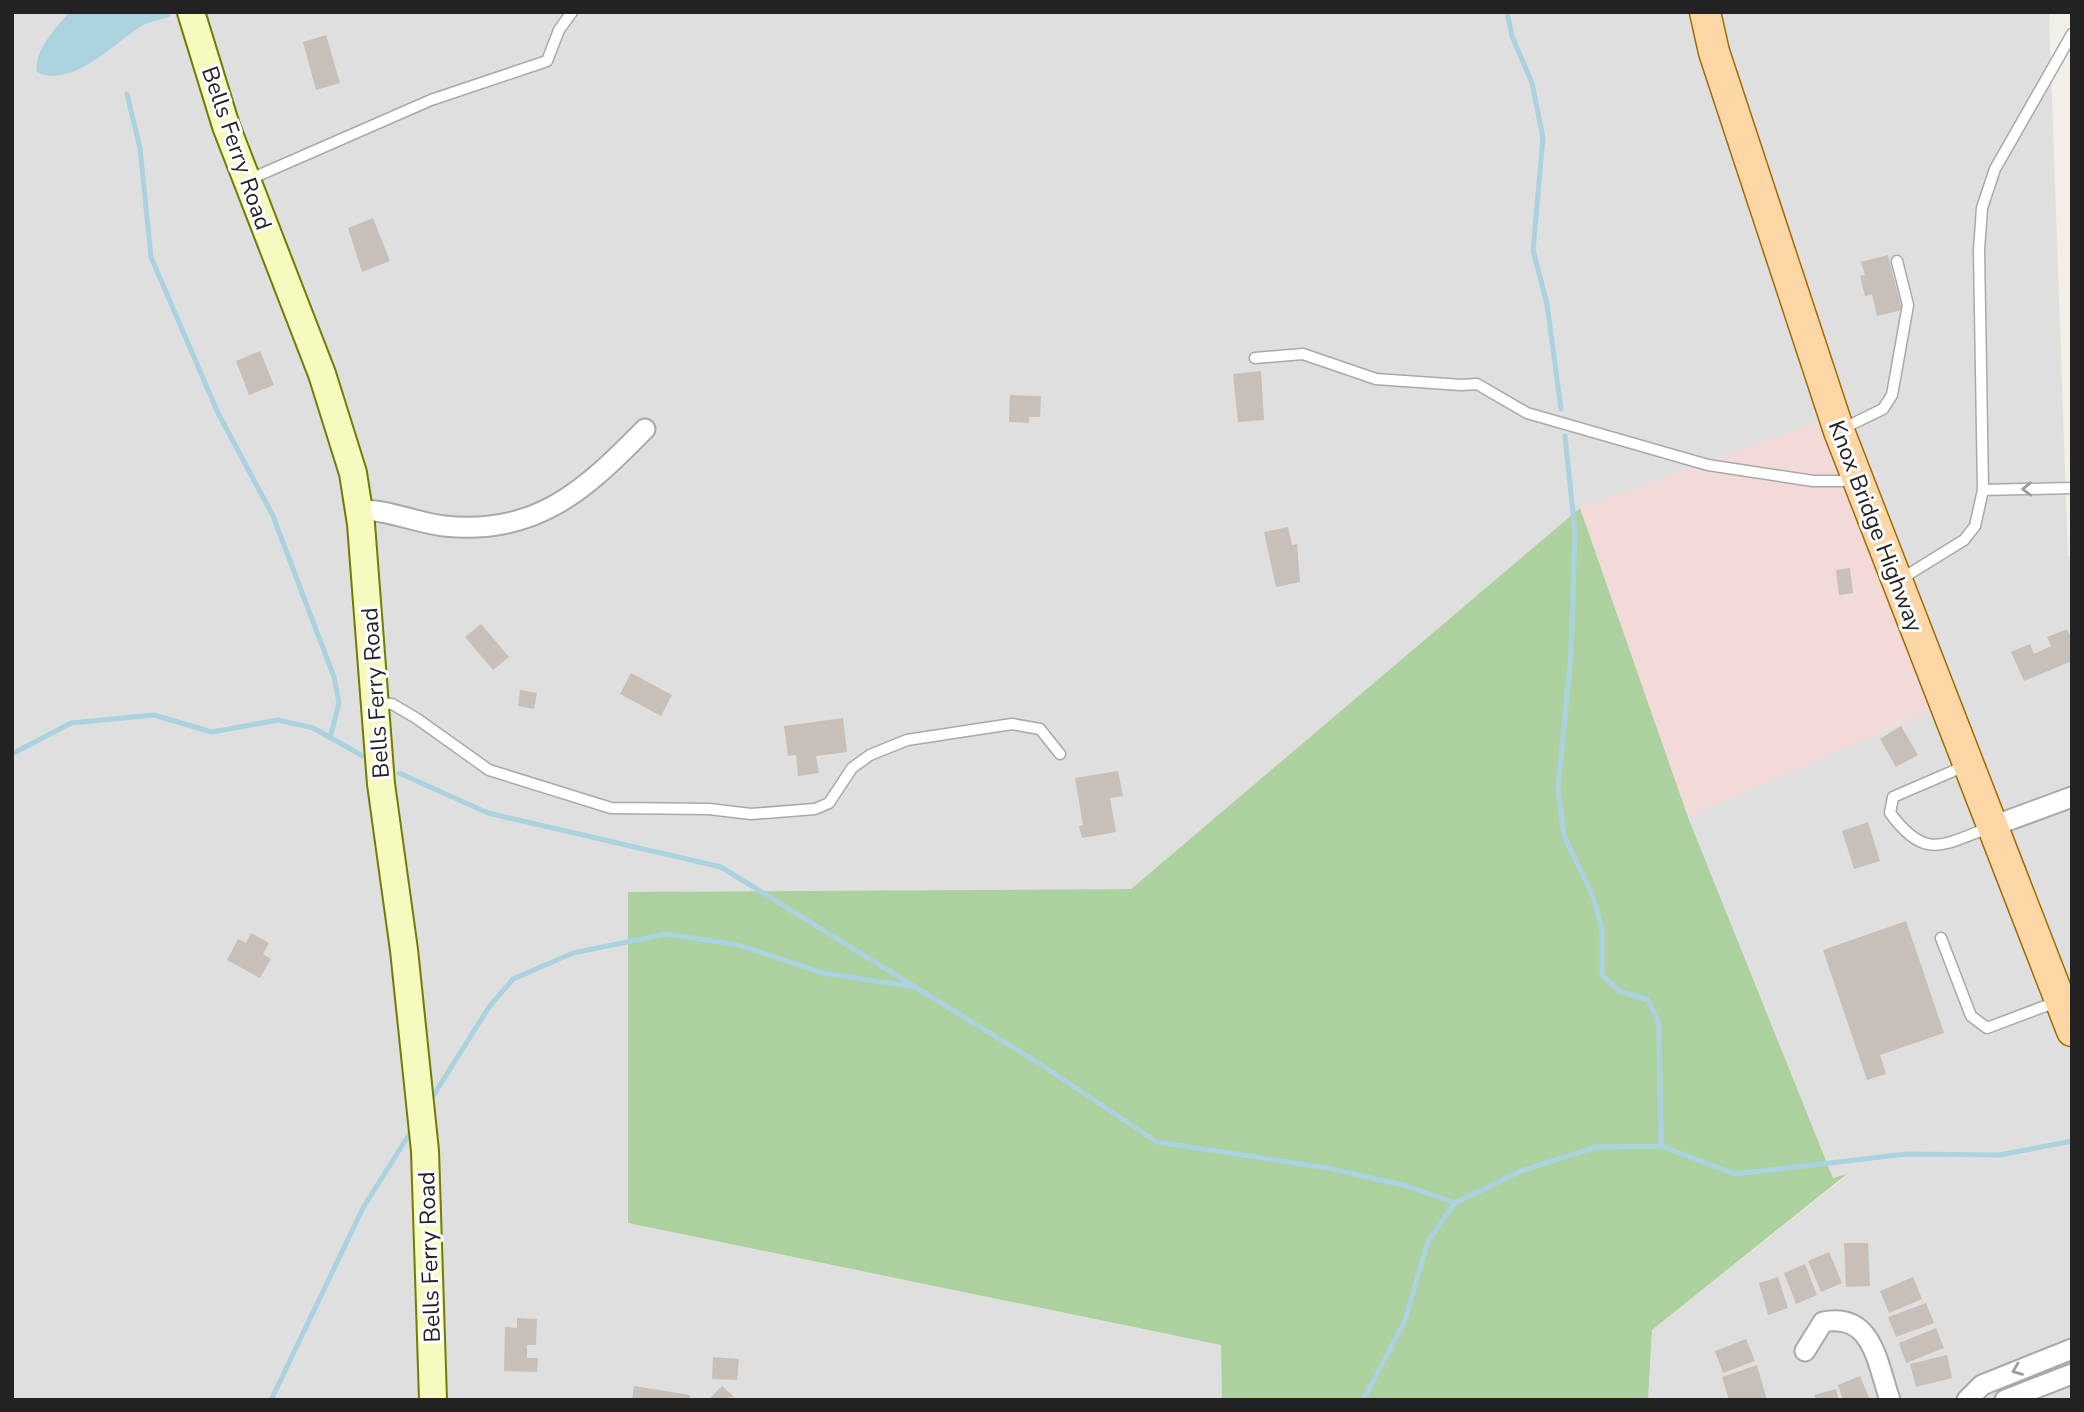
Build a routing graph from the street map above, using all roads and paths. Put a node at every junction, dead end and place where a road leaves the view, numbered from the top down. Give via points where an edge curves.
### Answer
1 (191, 12) edge
2 (572, 12) edge
3 (1704, 12) edge
4 (2072, 34) edge
5 (247, 180) junction
6 (1897, 261) dead end
7 (1255, 358) dead end
8 (645, 429) dead end
9 (1839, 431) junction
10 (1858, 481) junction
11 (2072, 488) edge
12 (1983, 490) junction
13 (359, 510) junction
14 (1897, 581) junction
15 (374, 703) junction
16 (1060, 754) dead end
17 (1969, 765) junction
18 (2072, 797) edge
19 (1993, 827) junction
20 (1941, 938) dead end
21 (2060, 1001) junction
22 (2072, 1031) edge
23 (2072, 1349) edge
24 (1805, 1351) dead end
25 (2072, 1374) edge
26 (433, 1400) edge
27 (1890, 1400) edge
28 (1967, 1400) edge
29 (2005, 1400) edge

1 - 5 main road, Bells Ferry Road
2 - 5 lane via 547,61 431,100
3 - 9 main road, Knox Bridge Highway
4 - 12 lane via 1995,169 1982,208
5 - 13 main road, Bells Ferry Road via 322,373 353,473
6 - 9 lane via 1908,305 1892,395 1883,409
7 - 10 lane via 1303,354 1377,379 1477,384 1527,413 1708,465 1814,481
8 - 13 street via 574,495 504,526 446,526
9 - 10 main road, Knox Bridge Highway
10 - 14 main road, Knox Bridge Highway
11 -> 12 lane
12 - 14 lane via 1976,526 1964,540
13 - 15 main road, Bells Ferry Road
14 - 17 main road, Knox Bridge Highway
15 - 16 lane via 392,704 489,770 611,808 751,814 815,809 829,803 852,768 870,755 907,740 1012,724 1040,729
15 - 26 main road, Bells Ferry Road via 425,1151
17 - 19 main road, Knox Bridge Highway
17 - 19 lane via 1894,797 1890,813 1904,832 1922,845 1948,843
18 - 19 street
19 - 21 main road, Knox Bridge Highway
20 - 21 lane via 1971,1016 1987,1028
21 - 22 main road, Knox Bridge Highway
23 -> 28 street via 1982,1385
24 - 27 street via 1824,1322 1843,1318 1859,1326
25 - 29 street

